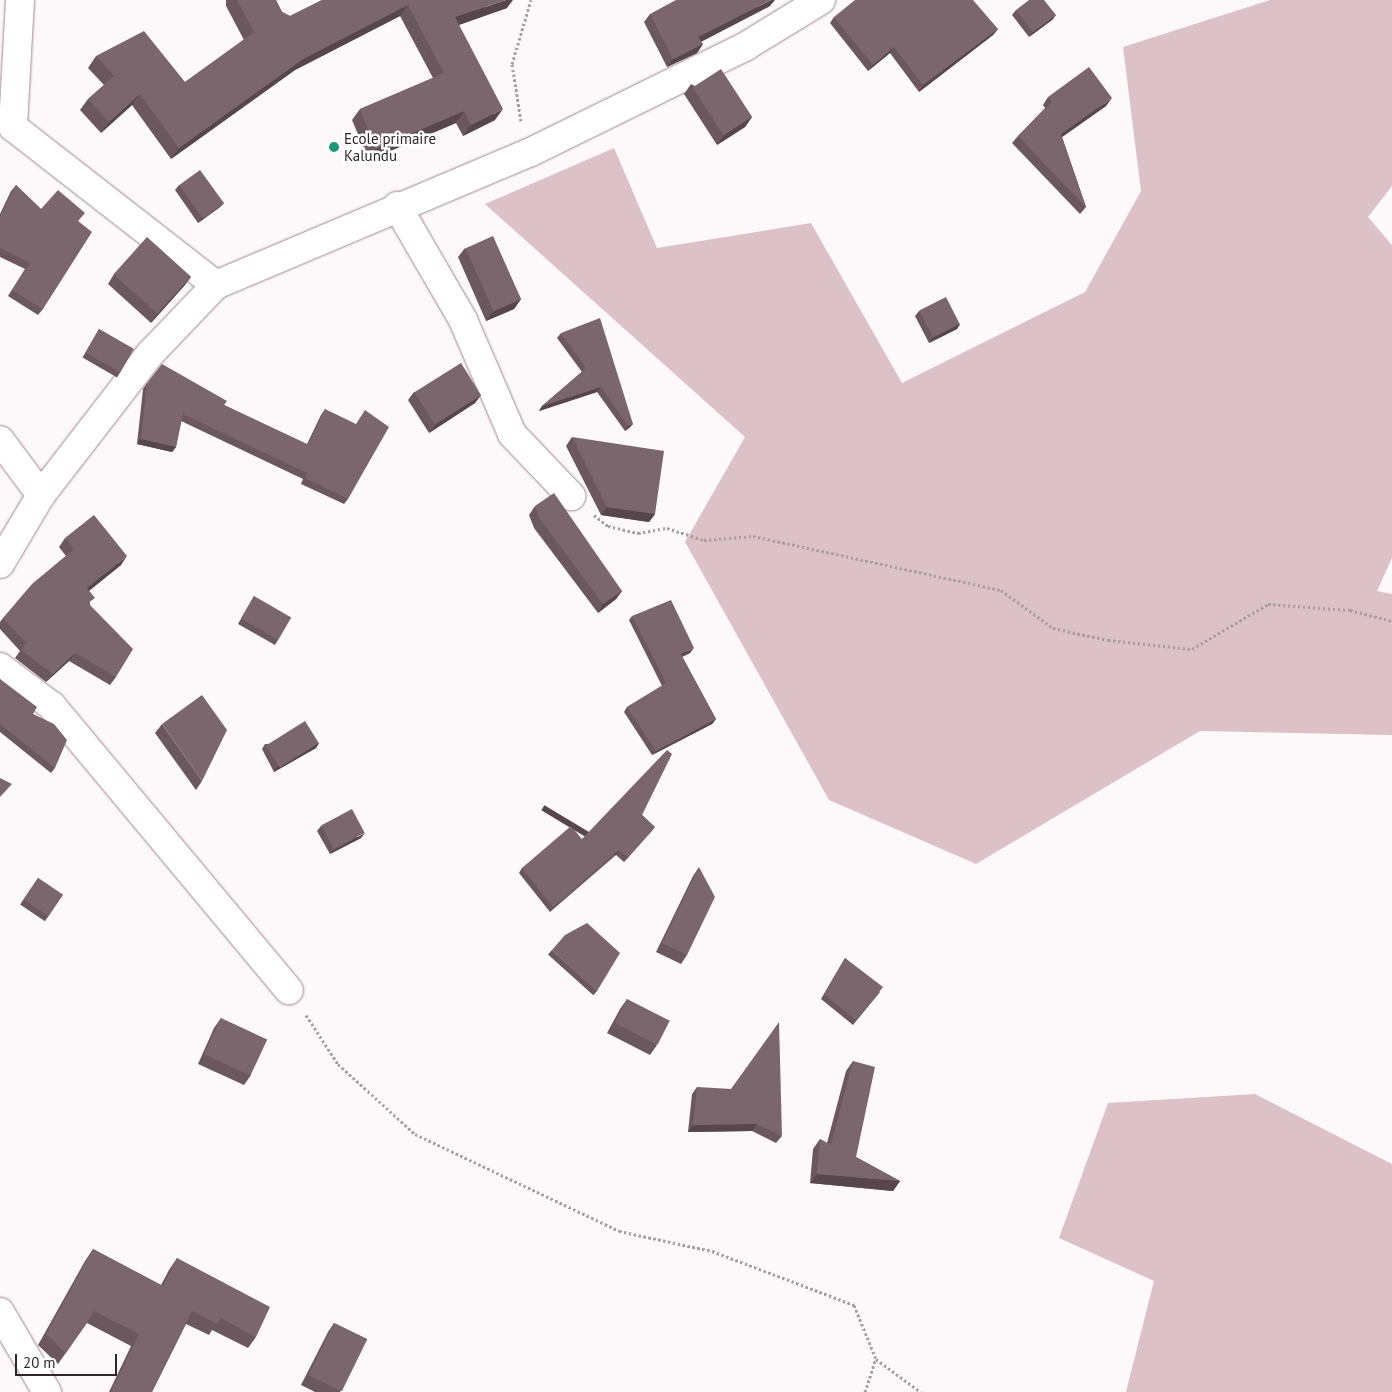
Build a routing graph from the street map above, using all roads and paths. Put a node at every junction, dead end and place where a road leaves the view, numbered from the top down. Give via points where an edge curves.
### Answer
1 (20, 0) edge
2 (531, 0) edge
3 (821, 0) edge
4 (531, 152) junction
5 (397, 206) junction
6 (216, 285) junction
7 (0, 440) edge
8 (41, 495) junction
9 (570, 496) joint
10 (0, 564) edge
11 (1392, 621) edge
12 (0, 667) edge
13 (289, 990) joint
14 (0, 1312) edge
15 (876, 1359) junction
16 (47, 1392) edge
17 (865, 1392) edge
18 (921, 1392) edge

1 - 6 street via 13,127
2 - 4 path via 512,64 524,134
3 - 4 street via 746,46
4 - 5 street
5 - 6 street
5 - 9 street via 463,320 512,434
6 - 8 street via 150,354
7 - 8 street
8 - 10 street
9 - 11 path via 608,526 631,532 667,528 704,540 753,536 1002,590 1053,628 1108,640 1192,649 1268,604 1350,610
12 - 13 street via 52,706
13 - 15 path via 338,1064 415,1134 619,1231 712,1252 854,1305
14 - 16 street
15 - 17 path
15 - 18 path

